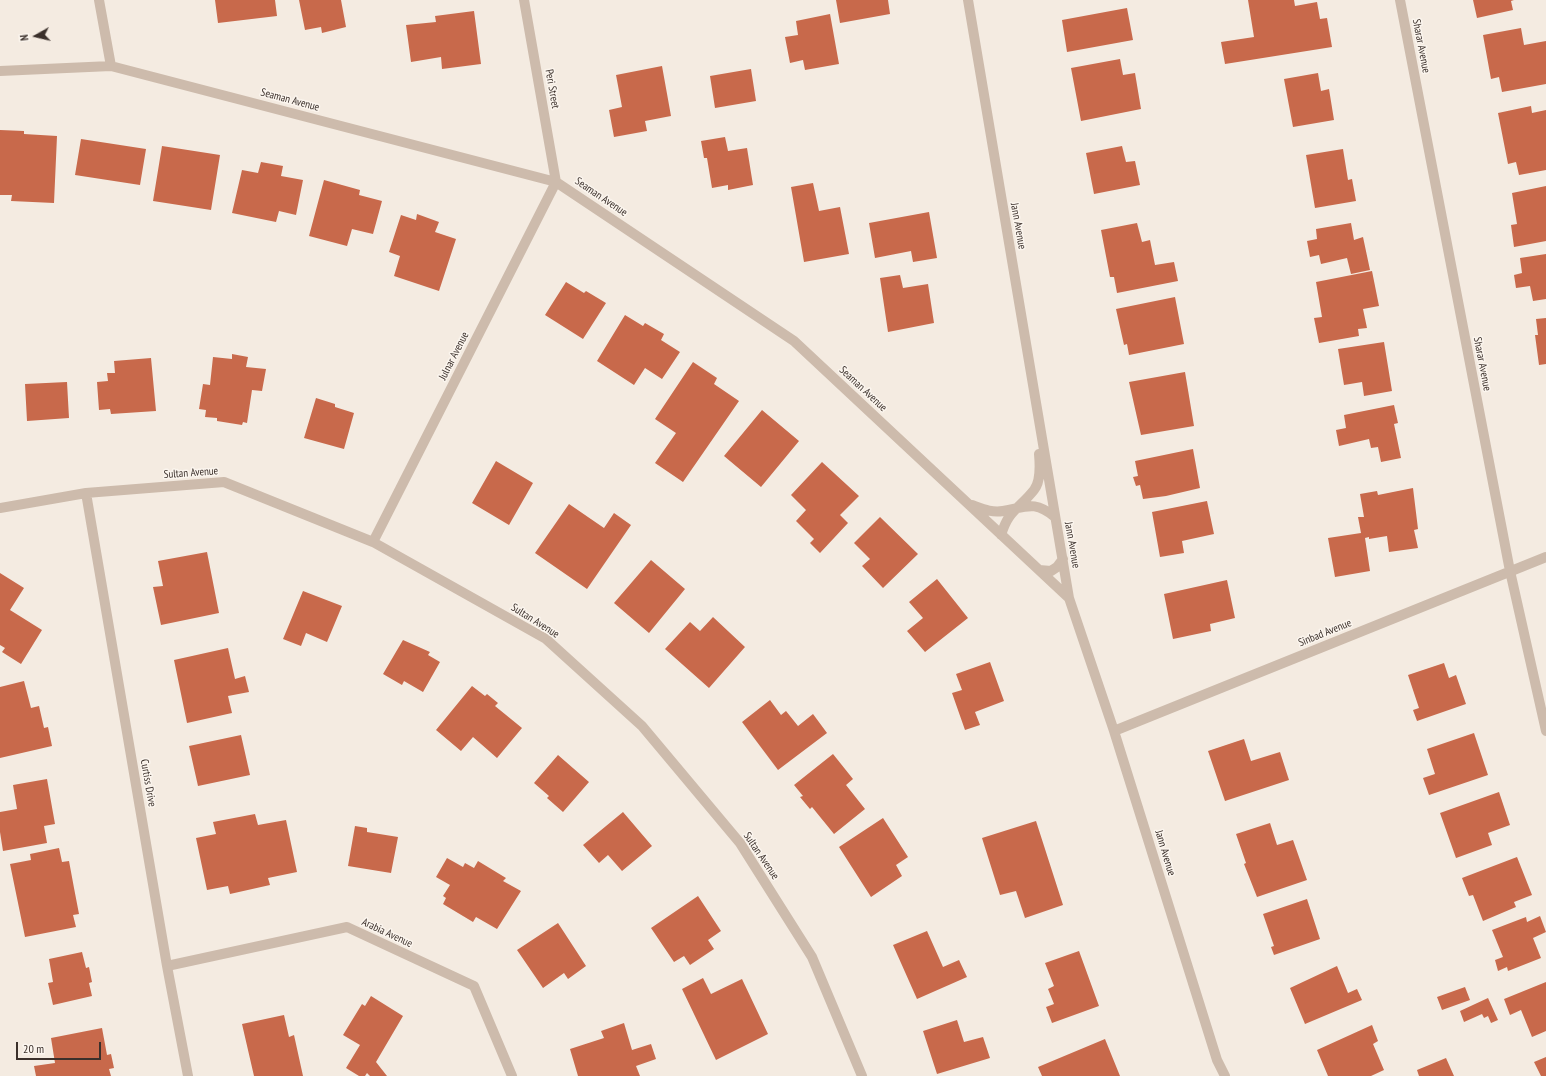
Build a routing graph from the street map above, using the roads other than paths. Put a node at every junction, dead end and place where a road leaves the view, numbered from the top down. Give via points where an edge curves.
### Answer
1 (99, 0) edge
2 (524, 0) edge
3 (968, 0) edge
4 (1400, 0) edge
5 (111, 66) junction
6 (0, 71) edge
7 (556, 182) junction
8 (1036, 402) junction
9 (86, 493) junction
10 (969, 504) junction
11 (1015, 507) junction
12 (0, 508) edge
13 (1055, 517) junction
14 (1001, 535) junction
15 (373, 542) junction
16 (1546, 557) edge
17 (1063, 559) junction
18 (1039, 570) junction
19 (1510, 571) junction
20 (1069, 598) junction
21 (1114, 731) junction
22 (1546, 731) edge
23 (167, 966) junction
24 (188, 1076) edge
25 (512, 1076) edge
26 (862, 1076) edge
27 (1225, 1076) edge

1 - 5 street
2 - 7 street, Peri Street
3 - 8 street, Jann Avenue
4 - 19 street, Sharar Avenue
5 - 6 street, Seaman Avenue
5 - 7 street, Seaman Avenue
7 - 10 street, Seaman Avenue via 794,341
7 - 15 street, Julnar Avenue
8 - 11 street via 1040,464 1038,480 1034,490
8 - 13 street, Jann Avenue
9 - 12 street, Sultan Avenue
9 - 15 street, Sultan Avenue via 224,482
9 - 23 street, Curtiss Drive
10 - 11 street via 989,511
10 - 14 street, Seaman Avenue
11 - 13 street via 1037,506
11 - 14 street
13 - 17 street, Jann Avenue
14 - 18 street, Seaman Avenue
15 - 26 street, Sultan Avenue via 546,639 642,726 740,843 812,957
16 - 19 street, Sinbad Avenue
17 - 18 street via 1058,567 1051,571
17 - 20 street, Jann Avenue
18 - 20 street, Seaman Avenue
19 - 21 street, Sinbad Avenue
19 - 22 street, Sharar Avenue
20 - 21 street, Jann Avenue
21 - 27 street, Jann Avenue via 1217,1060
23 - 24 street, Curtiss Drive
23 - 25 street, Arabia Avenue via 347,927 474,986

